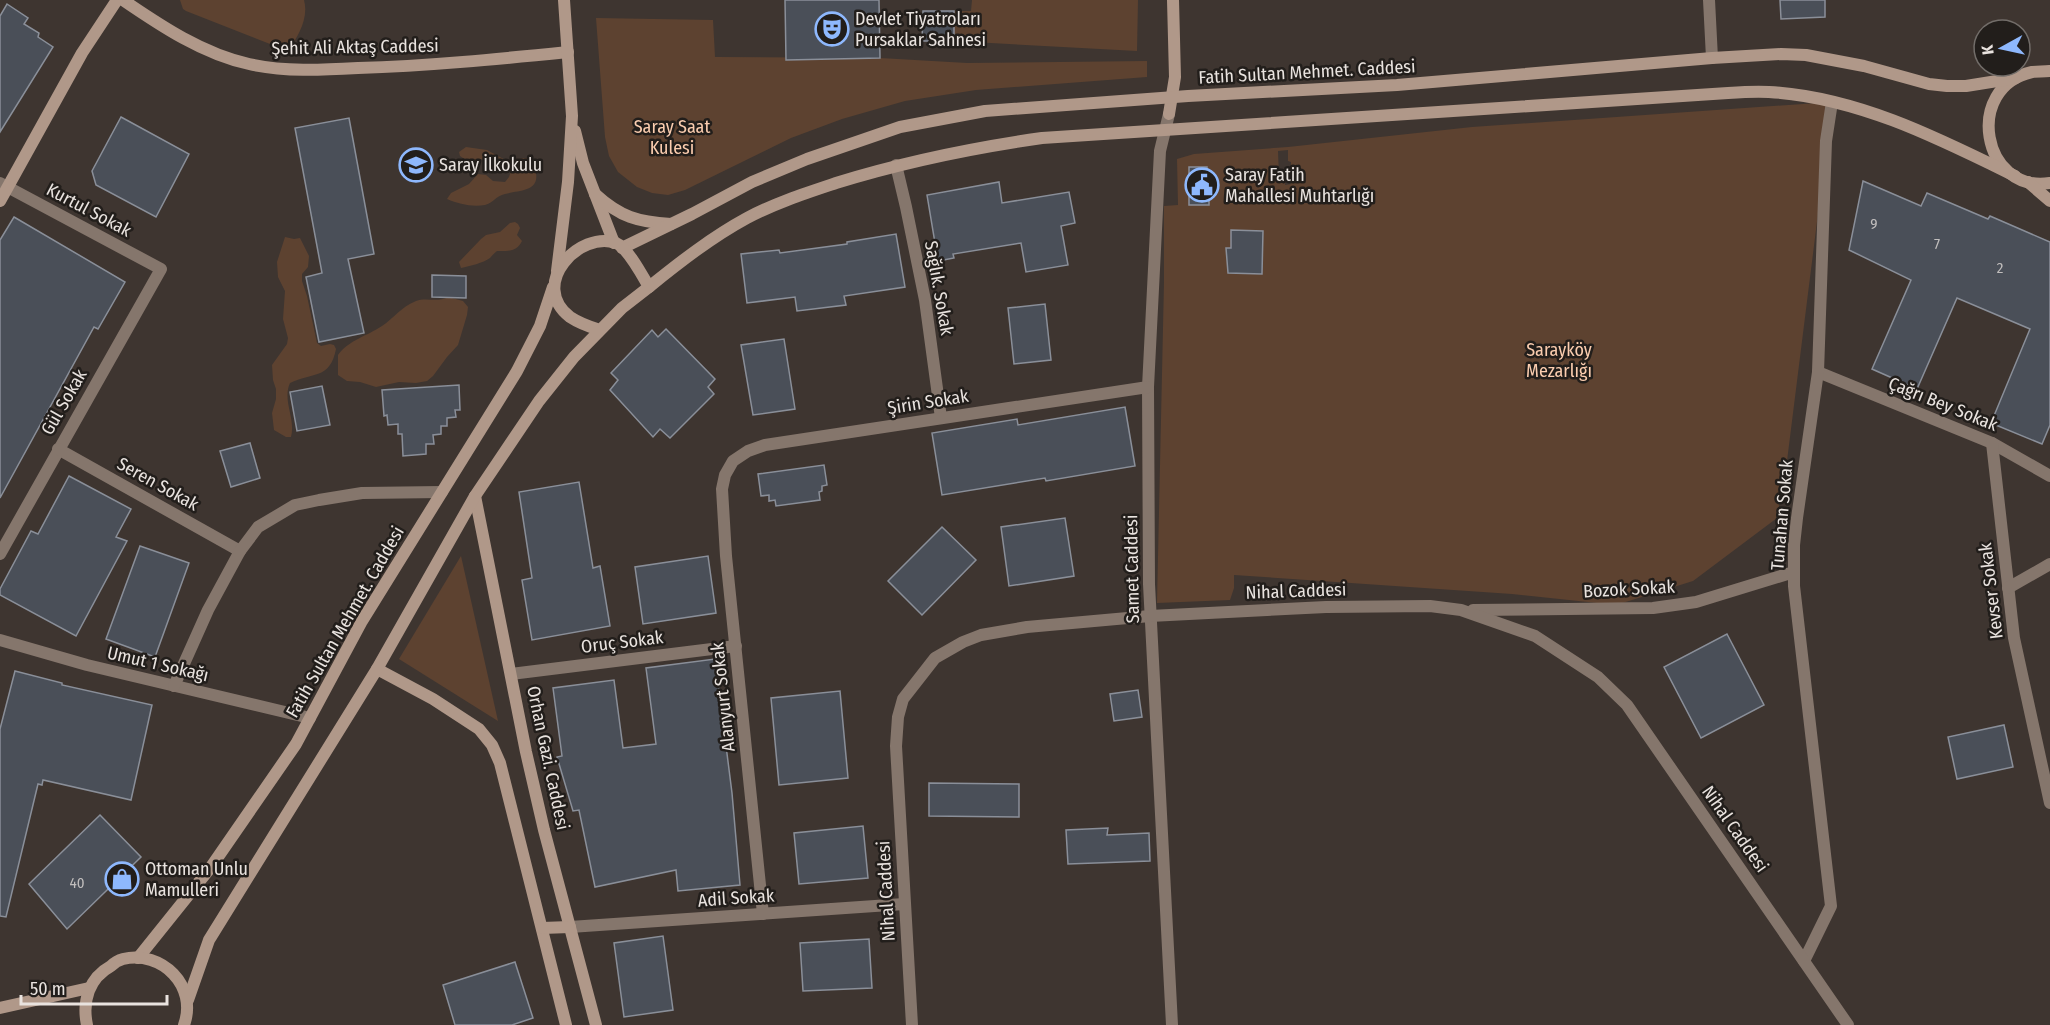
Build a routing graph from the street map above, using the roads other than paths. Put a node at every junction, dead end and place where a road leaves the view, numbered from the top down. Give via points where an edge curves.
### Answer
1 (117, 0) edge
2 (123, 0) edge
3 (564, 0) edge
4 (1173, 0) edge
5 (1709, 0) edge
6 (567, 52) junction
7 (1712, 58) junction
8 (2050, 71) edge
9 (2032, 72) edge
10 (2016, 78) joint
11 (1172, 98) junction
12 (1832, 102) junction
13 (572, 116) junction
14 (1165, 130) junction
15 (896, 165) junction
16 (2021, 179) junction
17 (2050, 183) edge
18 (4, 185) edge
19 (592, 191) junction
20 (0, 201) edge
21 (2050, 201) edge
22 (672, 224) junction
23 (618, 245) junction
24 (161, 269) joint
25 (557, 271) junction
26 (554, 286) junction
27 (649, 287) junction
28 (600, 330) junction
29 (1818, 372) junction
30 (1148, 387) junction
31 (940, 418) junction
32 (1992, 443) junction
33 (58, 449) junction
34 (725, 475) joint
35 (2050, 476) edge
36 (442, 492) junction
37 (475, 496) junction
38 (240, 551) junction
39 (0, 554) edge
40 (2050, 564) edge
41 (1794, 572) junction
42 (2008, 588) junction
43 (1461, 610) junction
44 (1150, 616) junction
45 (1, 643) edge
46 (736, 646) junction
47 (377, 669) junction
48 (511, 674) junction
49 (174, 686) junction
50 (310, 718) junction
51 (2050, 803) edge
52 (904, 904) junction
53 (763, 914) junction
54 (570, 927) junction
55 (542, 928) junction
56 (138, 958) junction
57 (1804, 961) junction
58 (89, 988) junction
59 (188, 1000) junction
60 (0, 1008) edge
61 (188, 1022) edge
62 (87, 1025) edge
63 (566, 1025) edge
64 (596, 1025) edge
65 (912, 1025) edge
66 (1172, 1025) edge
67 (1848, 1025) edge

1 - 18 street
2 - 6 street, Şehit Ali Aktaş Caddesi via 219,55 274,68 389,67
3 - 6 street
4 - 11 street
5 - 7 street
6 - 13 street
7 - 10 street, Fatih Sultan Mehmet. Caddesi via 1806,55 1947,86
7 - 11 street, Fatih Sultan Mehmet. Caddesi via 1396,85
8 - 9 street, Fatih Sultan Mehmet. Caddesi
10 - 16 street via 1993,103 1988,136 2002,166
11 - 14 street, Samet Caddesi
11 - 22 street, Fatih Sultan Mehmet. Caddesi via 985,111 900,127 752,182
12 - 14 street via 1769,92 1728,93
12 - 16 street via 1878,115 1953,145
12 - 29 street, Tunahan Sokak via 1826,141
13 - 19 street
13 - 25 street
14 - 15 street via 1042,138
14 - 30 street, Samet Caddesi via 1160,151
15 - 27 street via 807,192 762,211
15 - 31 street, Sağlık. Sokak via 925,300
16 - 17 street
16 - 21 street
18 - 20 street
18 - 24 street, Kurtul Sokak
19 - 22 street via 610,207 633,219
19 - 23 street
22 - 23 street, Fatih Sultan Mehmet. Caddesi
23 - 25 street, Fatih Sultan Mehmet. Caddesi via 600,242 580,248
23 - 27 street
24 - 33 street, Gül Sokak
25 - 26 street, Fatih Sultan Mehmet. Caddesi
26 - 28 street via 562,309 571,318
26 - 36 street, Fatih Sultan Mehmet. Caddesi via 531,344
27 - 28 street
28 - 37 street via 539,401
29 - 32 street, Çağrı Bey Sokak
29 - 41 street, Tunahan Sokak via 1797,518
30 - 31 street, Şirin Sokak
30 - 44 street, Samet Caddesi
31 - 34 street, Şirin Sokak via 765,445 733,461
32 - 35 street, Çağrı Bey Sokak
32 - 42 street, Kevser Sokak
33 - 38 street, Seren Sokak
33 - 39 street, Gül Sokak
34 - 46 street, Alanyurt Sokak via 722,489 726,556
36 - 38 street via 362,494 295,506 258,527
36 - 50 street, Fatih Sultan Mehmet. Caddesi via 362,621
37 - 47 street
37 - 48 street, Orhan Gazi. Caddesi
38 - 49 street
40 - 42 street
41 - 43 street, Bozok Sokak via 1696,602 1653,608
41 - 57 street, Tunahan Sokak via 1832,906
42 - 51 street, Kevser Sokak via 2014,638
43 - 44 street, Nihal Caddesi via 1430,606 1326,606
43 - 57 street, Nihal Caddesi via 1535,636 1598,676 1627,705
44 - 52 street, Nihal Caddesi via 981,634 935,658 903,699 898,717
44 - 66 street, Samet Caddesi
45 - 49 street, Umut 1 Sokağı
46 - 48 street, Oruç Sokak
46 - 53 street, Alanyurt Sokak
47 - 55 street via 479,729 492,745
47 - 59 street via 210,940
48 - 54 street, Orhan Gazi. Caddesi via 536,796
49 - 50 street, Umut 1 Sokağı
50 - 56 street, Fatih Sultan Mehmet. Caddesi via 211,867
52 - 53 street, Adil Sokak
52 - 65 street, Nihal Caddesi
53 - 54 street, Adil Sokak
54 - 55 street
54 - 64 street, Orhan Gazi. Caddesi
55 - 63 street
56 - 58 street via 122,959 106,968
56 - 59 street via 170,970 182,984
57 - 67 street, Nihal Caddesi
58 - 60 street
58 - 62 street via 84,1014
59 - 61 street

